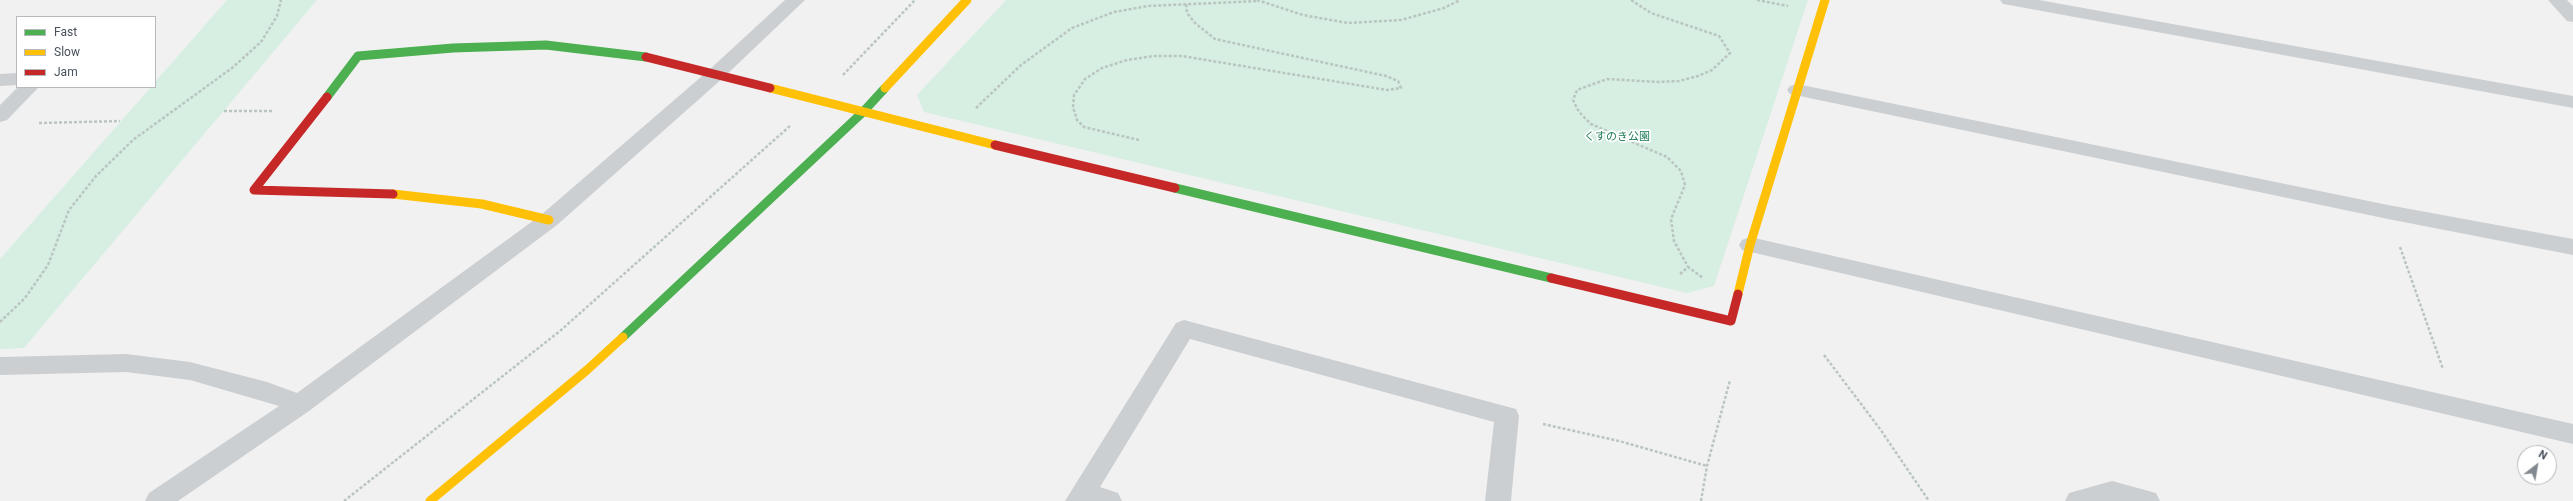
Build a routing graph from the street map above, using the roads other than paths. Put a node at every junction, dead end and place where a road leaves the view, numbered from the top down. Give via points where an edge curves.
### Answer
1 (796, 0) edge
2 (967, 0) edge
3 (1825, 0) edge
4 (2009, 0) edge
5 (2557, 0) edge
6 (2573, 17) edge
7 (716, 74) junction
8 (16, 79) edge
9 (0, 80) edge
10 (28, 88) edge
11 (1797, 90) junction
12 (2573, 102) edge
13 (863, 112) junction
14 (0, 116) edge
15 (549, 220) junction
16 (1750, 245) junction
17 (2573, 247) edge
18 (0, 366) edge
19 (300, 404) junction
20 (2573, 434) edge
21 (1081, 497) edge
22 (158, 501) edge
23 (430, 501) edge
24 (1109, 501) edge
25 (1498, 501) edge
26 (2078, 501) edge
27 (2147, 501) edge

1 - 7 street
2 - 13 street
3 - 11 street
4 - 12 street
5 - 6 street
7 - 13 street
7 - 15 street
7 - 15 street via 635,54 546,45 453,48 358,56 254,190 412,194 482,204
8 - 9 street
10 - 14 street
11 - 16 street
11 - 17 street via 2388,212
13 - 16 street via 1731,321
13 - 23 street via 587,370
15 - 19 street
16 - 20 street
18 - 19 street via 126,363 190,371 266,391
19 - 22 street
21 - 24 street
21 - 25 street via 1184,329 1507,416
26 - 27 street via 2112,492

